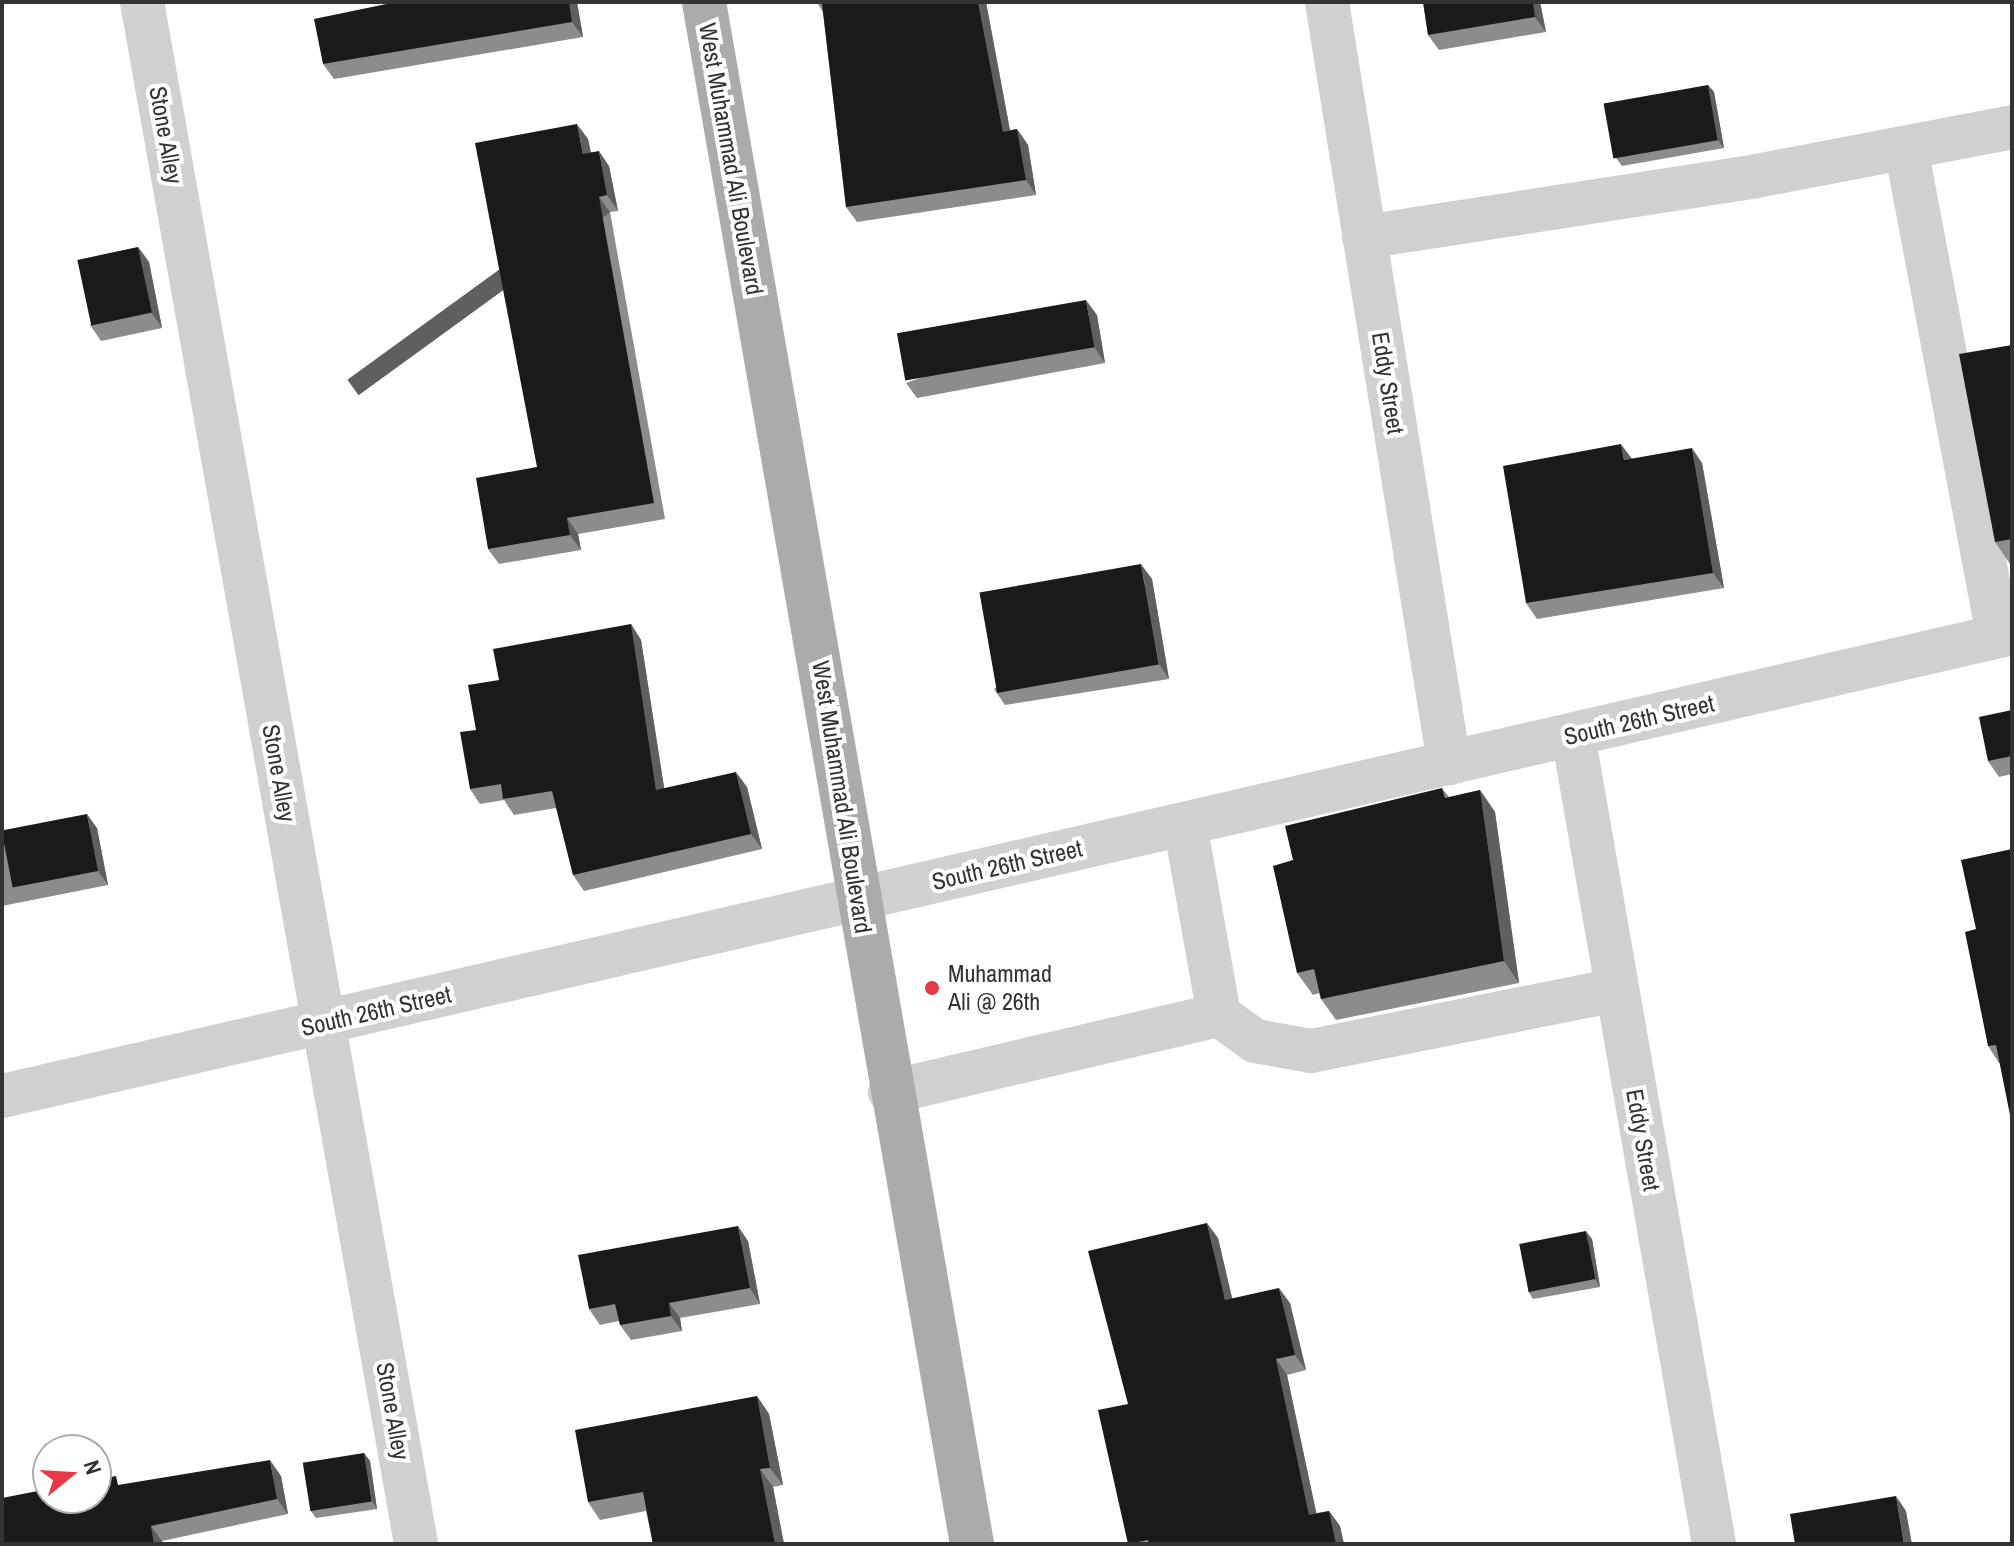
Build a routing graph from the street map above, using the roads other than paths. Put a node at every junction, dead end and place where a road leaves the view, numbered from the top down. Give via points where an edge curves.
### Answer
1 (142, 2) edge
2 (704, 2) edge
3 (1327, 2) edge
4 (2012, 127) edge
5 (1906, 148) junction
6 (1364, 237) junction
7 (2005, 635) edge
8 (1573, 735) junction
9 (1449, 763) junction
10 (1185, 824) junction
11 (856, 897) junction
12 (1617, 990) junction
13 (1219, 1015) junction
14 (324, 1024) junction
15 (890, 1092) junction
16 (2, 1096) edge
17 (416, 1544) edge
18 (972, 1544) edge
19 (1714, 1544) edge

1 - 14 street, Stone Alley
2 - 11 main road, West Muhammad Ali Boulevard via 856,853
3 - 6 street, Eddy Street
4 - 5 street
5 - 6 street
5 - 7 street
6 - 9 street, Eddy Street
7 - 8 street, South 26th Street
8 - 9 street, South 26th Street
8 - 12 street, Eddy Street
9 - 10 street, South 26th Street
10 - 11 street, South 26th Street
10 - 13 street
11 - 14 street, South 26th Street
11 - 15 main road, West Muhammad Ali Boulevard
12 - 13 street via 1311,1051 1255,1041
12 - 19 street, Eddy Street
13 - 15 street
14 - 16 street, South 26th Street
14 - 17 street, Stone Alley
15 - 18 main road, West Muhammad Ali Boulevard

